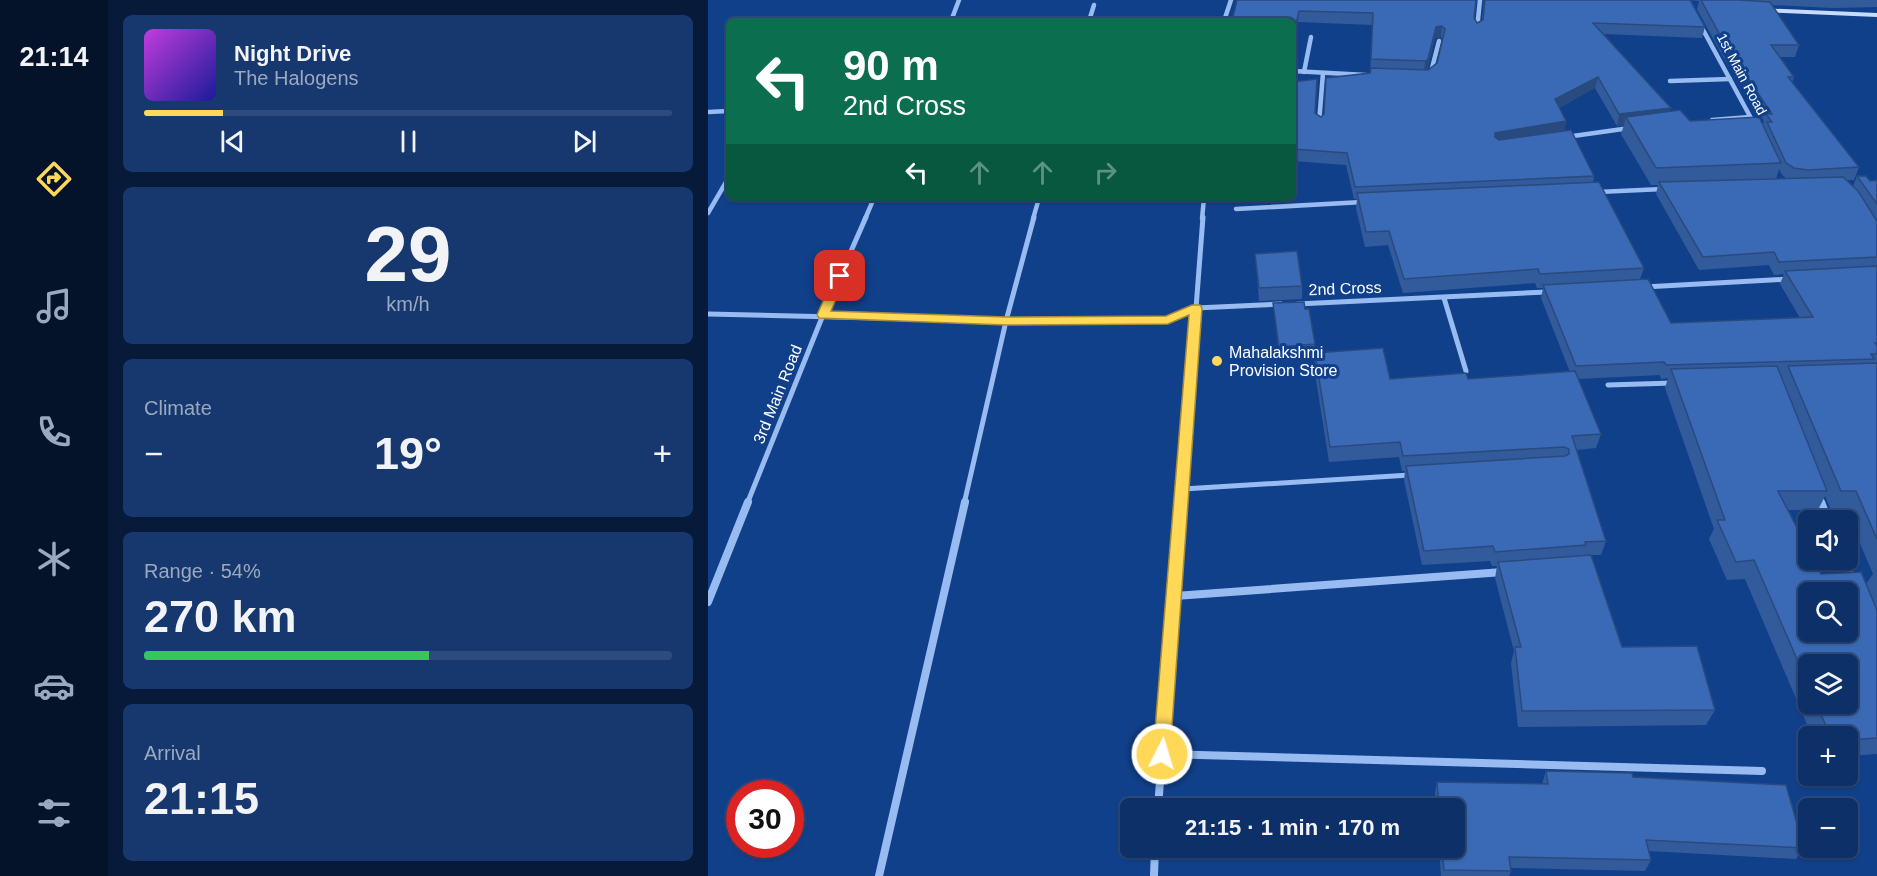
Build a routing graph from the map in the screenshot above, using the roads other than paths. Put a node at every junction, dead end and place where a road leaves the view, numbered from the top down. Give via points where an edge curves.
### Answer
1 (960, 0) edge
2 (1231, 0) edge
3 (1480, 0) edge
4 (1094, 5) dead end
5 (1748, 9) edge
6 (1696, 16) edge
7 (1876, 16) edge
8 (952, 18) edge
9 (1090, 18) edge
10 (1225, 18) edge
11 (1477, 30) edge
12 (1311, 37) dead end
13 (1440, 41) edge
14 (1296, 71) edge
15 (1304, 72) junction
16 (1323, 73) junction
17 (1377, 75) edge
18 (1425, 77) edge
19 (1730, 79) junction
20 (1670, 81) dead end
21 (726, 111) edge
22 (708, 112) edge
23 (1750, 117) junction
24 (1707, 120) edge
25 (1319, 125) edge
26 (1755, 127) edge
27 (1633, 128) edge
28 (1556, 139) edge
29 (726, 182) edge
30 (1669, 189) edge
31 (1586, 192) edge
32 (873, 201) edge
33 (1038, 201) edge
34 (1204, 201) edge
35 (1376, 202) edge
36 (1236, 208) dead end
37 (708, 213) edge
38 (1795, 279) edge
39 (1631, 288) edge
40 (1549, 292) edge
41 (1443, 298) junction
42 (1196, 308) junction
43 (708, 314) edge
44 (823, 315) junction
45 (1006, 321) junction
46 (1466, 371) edge
47 (1678, 383) edge
48 (1608, 385) edge
49 (1419, 475) edge
50 (1815, 488) edge
51 (1183, 489) junction
52 (1824, 510) edge
53 (1517, 571) edge
54 (1175, 596) junction
55 (708, 602) edge
56 (1162, 754) junction
57 (1762, 771) dead end
58 (1159, 798) edge
59 (1155, 858) edge
60 (879, 876) edge
61 (1154, 876) edge

1 - 8 street
2 - 10 street
3 - 11 street
4 - 9 street
5 - 7 street
6 - 19 street, 1st Main Road
12 - 15 street
13 - 18 street via 1431,73
14 - 15 street
15 - 16 street
16 - 17 street
16 - 25 street
19 - 20 street
19 - 23 street, 1st Main Road
21 - 22 street
23 - 24 street
23 - 26 street, 1st Main Road
27 - 28 street
29 - 37 street
30 - 31 street
32 - 44 street, 3rd Main Road
33 - 45 street
34 - 42 street
35 - 36 street
38 - 39 street
40 - 41 street, 2nd Cross
41 - 42 street, 2nd Cross
41 - 46 street
42 - 45 street, 2nd Cross via 1168,320
42 - 51 street
43 - 44 street, 2nd Cross
44 - 45 street, 2nd Cross
44 - 55 street, 3rd Main Road
45 - 60 street
47 - 48 street
49 - 51 street
50 - 52 street
51 - 54 street
53 - 54 street
54 - 56 street
56 - 57 street
56 - 58 street
59 - 61 street

